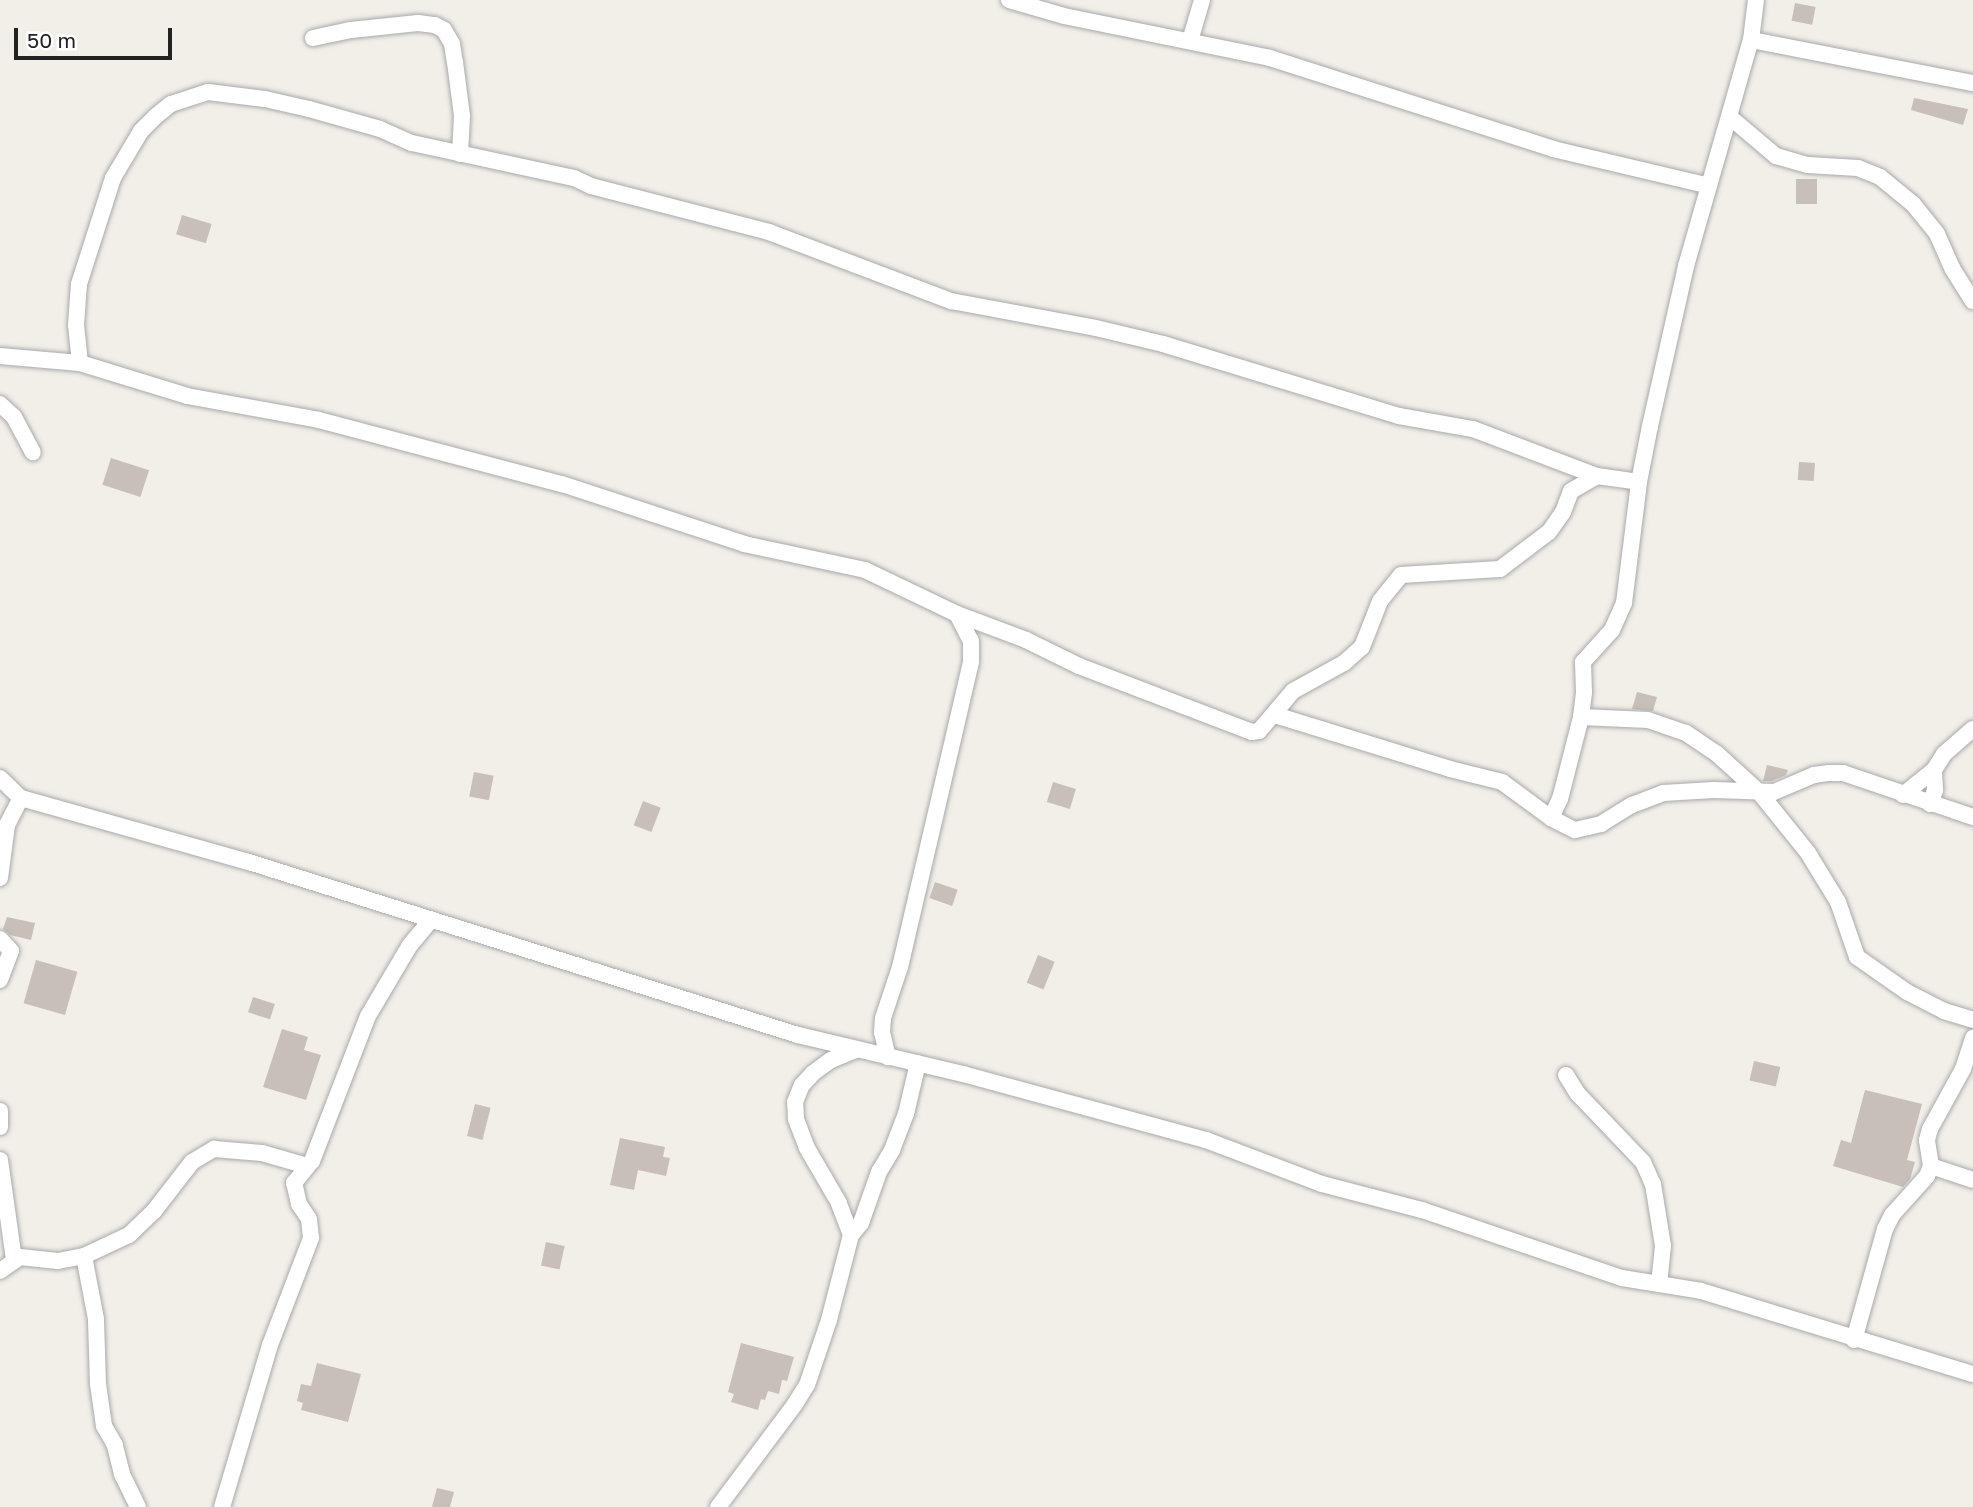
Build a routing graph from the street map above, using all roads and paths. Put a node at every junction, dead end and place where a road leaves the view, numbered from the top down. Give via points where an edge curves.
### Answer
1 (1009, 0) edge
2 (1202, 0) edge
3 (1756, 0) edge
4 (313, 38) dead end
5 (1751, 40) junction
6 (1190, 41) junction
7 (1973, 83) edge
8 (1731, 118) junction
9 (460, 154) junction
10 (1709, 186) junction
11 (1973, 301) edge
12 (0, 356) edge
13 (80, 363) junction
14 (0, 404) edge
15 (33, 452) dead end
16 (1597, 476) junction
17 (1639, 482) junction
18 (957, 614) junction
19 (999, 629) junction
20 (972, 649) junction
21 (1275, 716) junction
22 (1581, 717) junction
23 (1973, 729) edge
24 (1934, 770) junction
25 (0, 778) edge
26 (1759, 792) junction
27 (1903, 795) junction
28 (21, 798) junction
29 (1930, 804) junction
30 (1973, 817) edge
31 (1551, 818) junction
32 (0, 878) edge
33 (430, 921) junction
34 (0, 939) edge
35 (0, 980) edge
36 (1973, 1020) edge
37 (1973, 1038) edge
38 (856, 1050) junction
39 (888, 1057) junction
40 (918, 1063) junction
41 (1566, 1075) dead end
42 (0, 1111) edge
43 (0, 1127) edge
44 (0, 1160) edge
45 (307, 1166) junction
46 (1931, 1166) junction
47 (1973, 1180) edge
48 (851, 1235) junction
49 (83, 1256) junction
50 (14, 1260) junction
51 (0, 1271) edge
52 (1658, 1284) junction
53 (1854, 1340) junction
54 (1973, 1374) edge
55 (138, 1507) edge
56 (222, 1507) edge
57 (718, 1507) edge

1 - 6 street
2 - 6 street
3 - 5 street
4 - 9 street via 418,23 444,30 455,62
5 - 7 street
5 - 8 street
6 - 10 street via 1270,58 1553,149
8 - 10 street
8 - 11 street via 1776,156 1808,165 1858,168 1880,177 1913,204 1937,234
9 - 13 street via 265,99 208,92 171,104 141,131 124,156 96,223 76,304
9 - 16 street via 562,175 769,232 951,302 1150,341 1399,416 1473,429
10 - 17 street via 1686,266
12 - 13 street
13 - 18 street via 187,396 319,420 562,484 744,544 864,570
14 - 15 street via 14,417
16 - 17 street
16 - 21 street via 1571,491 1549,532 1500,569 1401,575 1380,601 1362,647 1293,691
17 - 22 street via 1621,616 1583,662
18 - 19 street
18 - 20 street
19 - 20 street
19 - 21 street via 1079,666 1252,732
20 - 39 street via 900,967 883,1018
21 - 31 street via 1502,782
22 - 26 street via 1648,720 1686,733 1716,752
22 - 31 street
23 - 24 street via 1944,754
24 - 27 street
24 - 29 street
25 - 28 street
26 - 27 street via 1787,789 1814,775 1843,773
26 - 31 street via 1663,793 1585,830
26 - 36 street via 1821,873 1838,902 1857,957 1907,992
27 - 29 street
28 - 32 street via 7,825
28 - 33 street via 252,863
29 - 30 street
33 - 38 street
33 - 45 street via 410,945 368,1016
34 - 35 street via 11,951
37 - 46 street via 1963,1069 1930,1129
38 - 39 street
38 - 48 street via 813,1073 795,1102 807,1148 839,1203
39 - 40 street
40 - 48 street via 892,1150 861,1223
40 - 52 street via 1206,1140 1322,1184 1422,1210 1622,1278
41 - 52 street via 1648,1173 1663,1247
42 - 43 street
44 - 50 street
45 - 49 street via 262,1153 214,1149 191,1162 129,1235
45 - 56 street via 298,1175 295,1194 309,1219 311,1238 270,1345
46 - 47 street
46 - 53 street via 1885,1229
48 - 57 street via 807,1385
49 - 50 street
49 - 55 street via 96,1319 104,1426
50 - 51 street
52 - 53 street via 1701,1291
53 - 54 street

